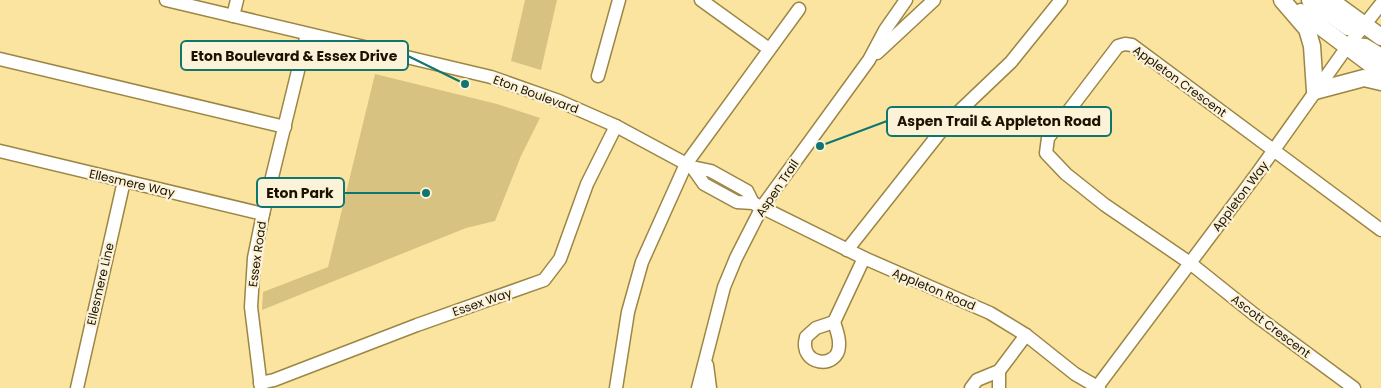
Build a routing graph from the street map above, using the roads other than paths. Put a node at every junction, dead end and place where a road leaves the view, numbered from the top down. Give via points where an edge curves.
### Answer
1 (166, 0) edge
2 (237, 0) edge
3 (619, 0) edge
4 (701, 0) edge
5 (906, 0) edge
6 (934, 0) edge
7 (1061, 0) edge
8 (1283, 0) edge
9 (1310, 0) edge
10 (1330, 0) edge
11 (1381, 4) edge
12 (799, 9) dead end
13 (233, 16) junction
14 (1365, 25) junction
15 (307, 34) junction
16 (1381, 37) edge
17 (1348, 47) junction
18 (769, 49) junction
19 (1381, 56) edge
20 (0, 59) edge
21 (869, 60) junction
22 (1381, 72) edge
23 (598, 76) dead end
24 (1381, 82) edge
25 (1315, 91) junction
26 (616, 126) junction
27 (285, 127) junction
28 (1274, 150) junction
29 (0, 151) edge
30 (689, 165) junction
31 (124, 181) junction
32 (758, 205) junction
33 (263, 214) junction
34 (1381, 230) edge
35 (847, 250) junction
36 (864, 258) junction
37 (1190, 263) junction
38 (834, 322) dead end
39 (1026, 335) junction
40 (707, 360) junction
41 (999, 371) junction
42 (261, 386) edge
43 (77, 388) edge
44 (616, 388) edge
45 (698, 388) edge
46 (710, 388) edge
47 (970, 388) edge
48 (999, 388) edge
49 (1098, 388) edge
50 (1354, 388) edge

1 - 13 street, Eton Boulevard
2 - 13 street
3 - 23 street
4 - 18 street
5 - 21 street, Aspen Trail
6 - 21 street, Aspen Trail
7 - 35 street via 1011,62 949,121
8 - 17 main road
8 - 25 main road via 1307,29 1312,46
9 - 14 main road via 1348,27
10 - 14 main road
11 - 14 street, Appleton Way
12 - 18 street
13 - 15 street, Eton Boulevard
14 - 16 main road
14 - 17 street, Appleton Way
15 - 26 street, Eton Boulevard via 491,78 559,101
15 - 27 street, Essex Road
17 - 19 main road via 1365,47
17 - 22 main road
17 - 25 street, Appleton Way
18 - 30 street
20 - 27 street
21 - 32 street, Aspen Trail
24 - 25 main road via 1364,78
25 - 28 street, Appleton Way
26 - 30 street, Eton Boulevard
26 - 42 street, Essex Way via 587,184 560,259 544,280
27 - 33 street, Essex Road
28 - 34 street
28 - 37 street, Appleton Way
28 - 37 street, Appleton Crescent via 1140,50 1124,44 1118,46 1048,138 1046,153 1066,174
29 - 31 street, Ellesmere Way
30 - 32 street, Eton Boulevard via 711,171 747,191
30 - 44 street via 642,262 628,312
31 - 33 street, Ellesmere Way
31 - 43 street, Ellesmere Line
32 - 35 street, Appleton Road
32 - 40 street, Aspen Trail via 724,287
33 - 42 street, Essex Road via 254,258 251,307
35 - 36 street, Appleton Road
36 - 38 street
36 - 39 street, Appleton Road via 990,313
37 - 49 street, Appleton Way
37 - 50 street, Ascott Crescent
39 - 41 street
39 - 49 street, Appleton Road
40 - 45 street, Aspen Trail
40 - 46 street, Aspen Trail
41 - 47 street via 976,380
41 - 48 street

